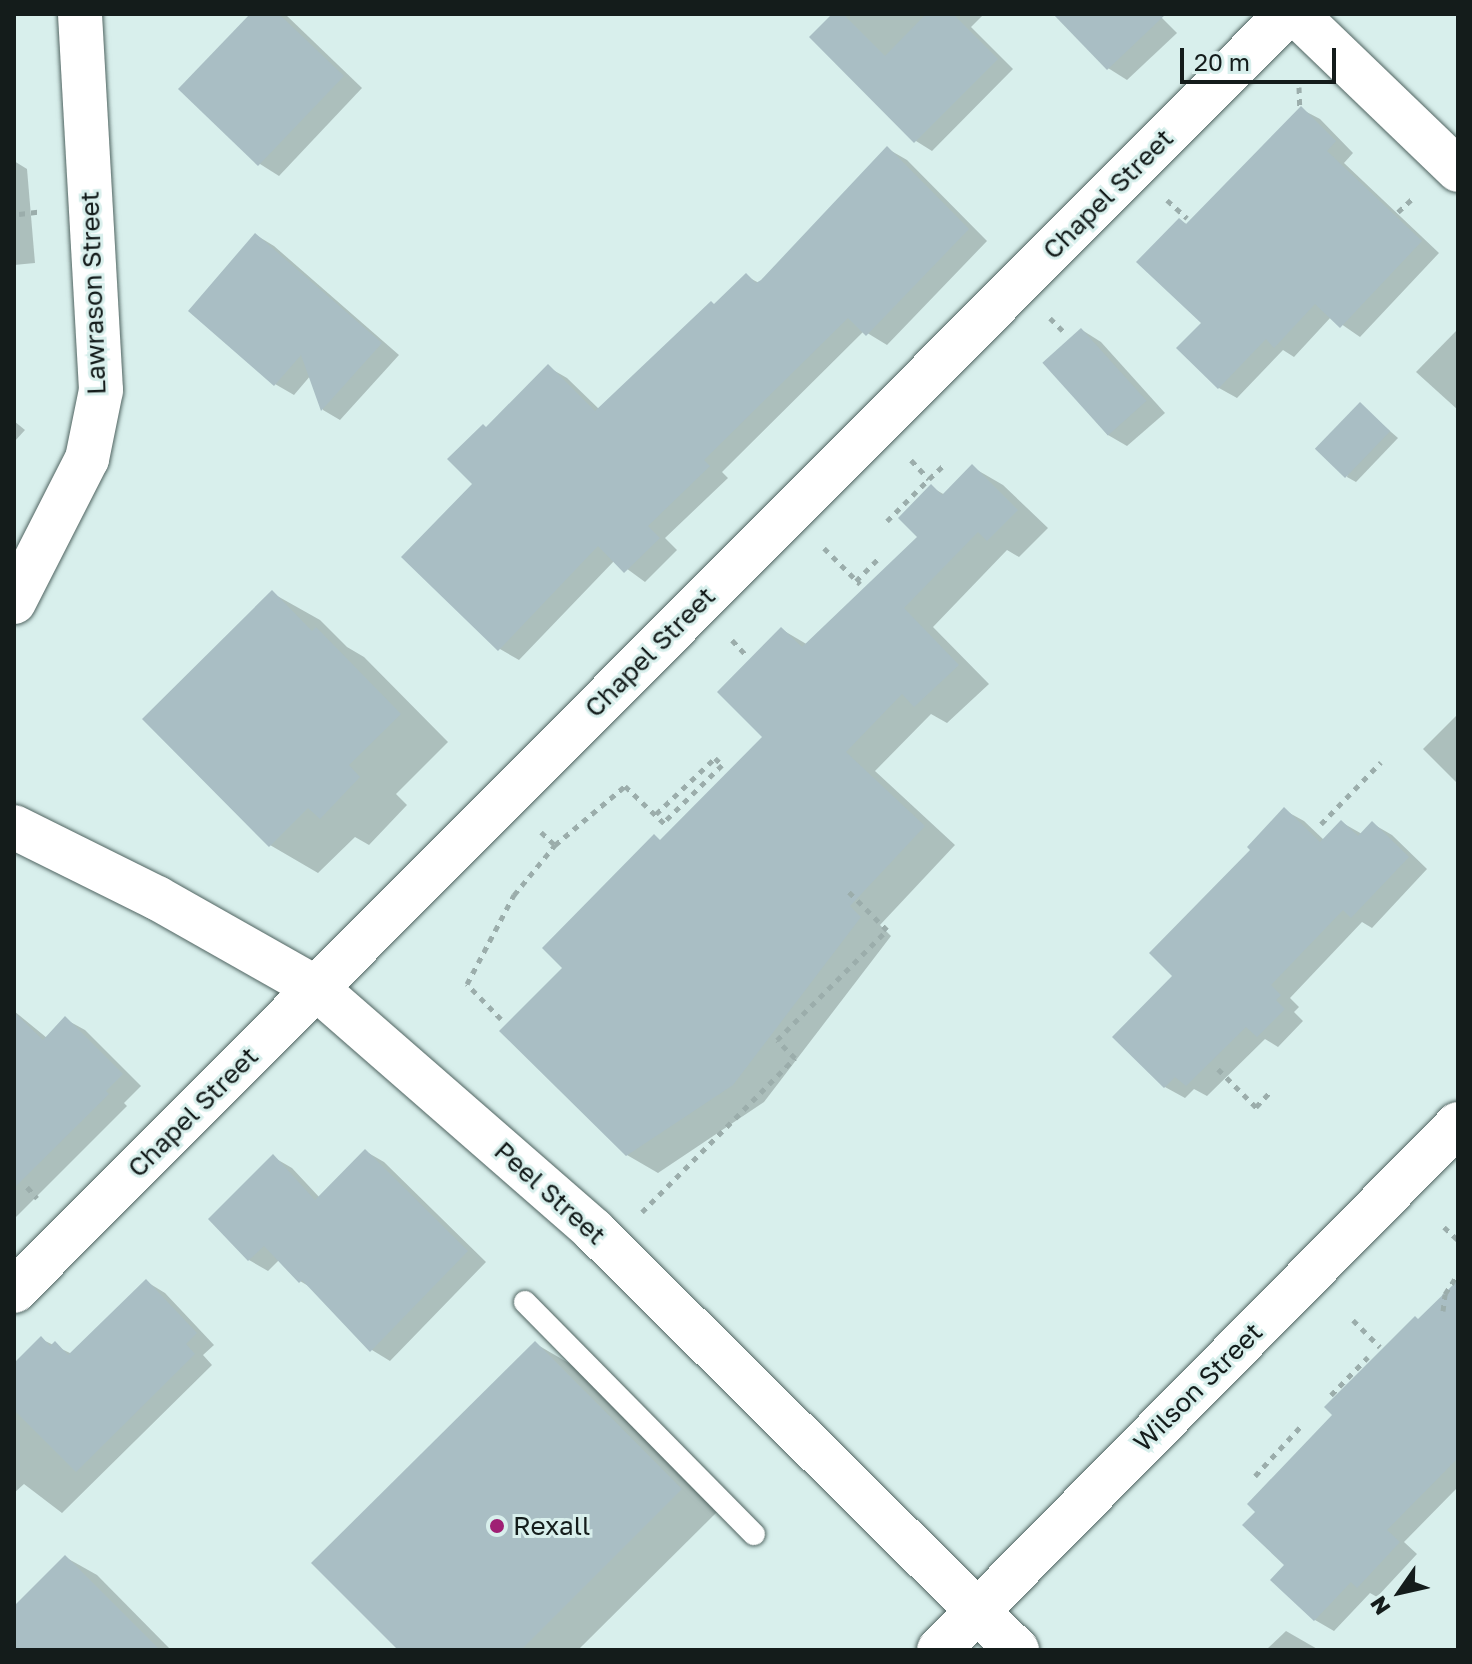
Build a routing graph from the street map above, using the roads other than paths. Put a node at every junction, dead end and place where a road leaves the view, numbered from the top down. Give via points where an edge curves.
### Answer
1 (80, 14) edge
2 (1287, 14) edge
3 (1296, 14) edge
4 (1458, 170) edge
5 (14, 602) edge
6 (14, 827) edge
7 (316, 988) junction
8 (1458, 1124) edge
9 (14, 1291) edge
10 (525, 1302) dead end
11 (754, 1534) dead end
12 (978, 1611) junction
13 (939, 1650) edge
14 (1017, 1650) edge

1 - 5 street, Lawrason Street via 101,390 87,459
2 - 7 street, Chapel Street
3 - 4 street
6 - 7 street, Peel Street via 157,898
7 - 9 street, Chapel Street
7 - 12 street, Peel Street via 593,1230
8 - 12 street, Wilson Street
10 - 11 lane
12 - 13 street, Wilson Street
12 - 14 street, Peel Street

